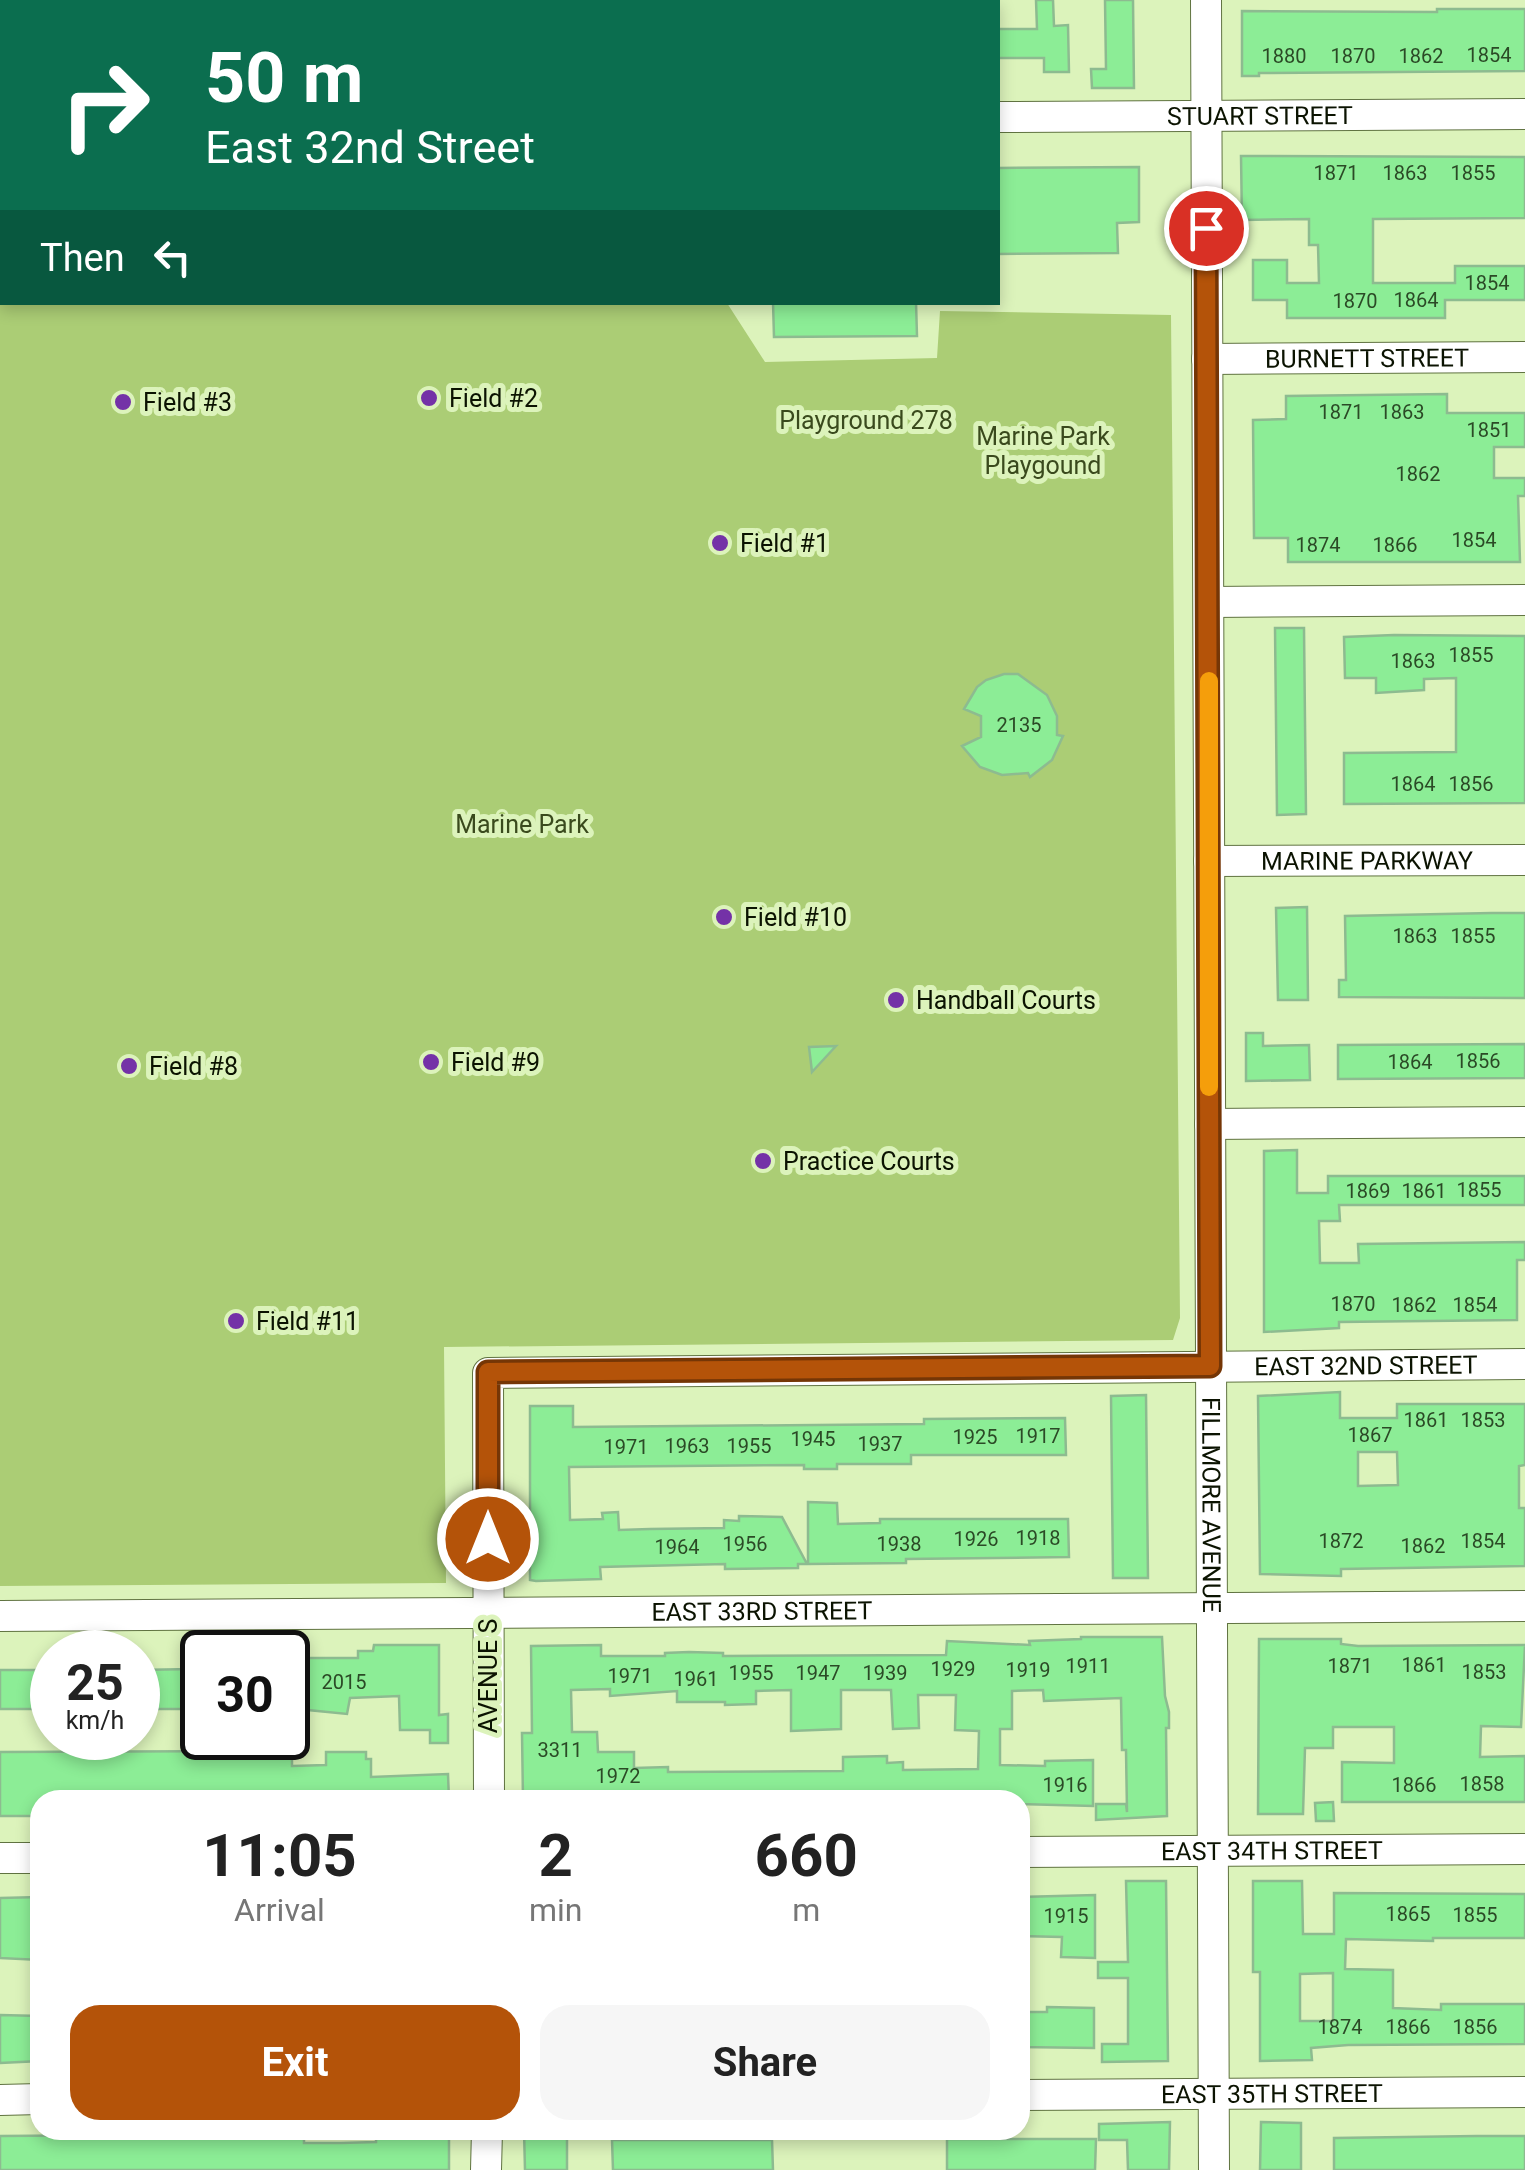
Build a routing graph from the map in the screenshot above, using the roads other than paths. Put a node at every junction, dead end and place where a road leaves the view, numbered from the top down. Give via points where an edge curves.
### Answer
1 (1206, 0) edge
2 (1525, 114) edge
3 (1206, 116) junction
4 (1000, 117) edge
5 (1525, 358) edge
6 (1207, 359) junction
7 (1525, 600) edge
8 (1210, 602) junction
9 (1525, 860) edge
10 (1209, 861) junction
11 (1525, 1122) edge
12 (1210, 1124) junction
13 (1525, 1364) edge
14 (1210, 1366) junction
15 (488, 1372) joint
16 (1525, 1606) edge
17 (1211, 1608) junction
18 (488, 1613) junction
19 (0, 1616) edge
20 (489, 1790) edge
21 (1525, 1849) edge
22 (1215, 1851) junction
23 (1030, 1852) edge
24 (0, 1858) edge
25 (30, 1858) edge
26 (1525, 2092) edge
27 (1030, 2094) edge
28 (1214, 2094) junction
29 (0, 2100) edge
30 (30, 2100) edge
31 (486, 2140) edge
32 (486, 2170) edge
33 (1214, 2170) edge

1 - 3 street, FILLMORE AVENUE
2 - 3 street, STUART STREET
3 - 4 street, STUART STREET
3 - 6 street, FILLMORE AVENUE
5 - 6 street, BURNETT STREET
6 - 8 street, FILLMORE AVENUE
7 - 8 street
8 - 10 street, FILLMORE AVENUE
9 - 10 street, MARINE PARKWAY
10 - 12 street, FILLMORE AVENUE
11 - 12 street
12 - 14 street, FILLMORE AVENUE
13 - 14 street, EAST 32ND STREET
14 - 15 street, EAST 32ND STREET
14 - 17 street, FILLMORE AVENUE
15 - 18 street, AVENUE S
16 - 17 street, EAST 33RD STREET
17 - 18 street, EAST 33RD STREET
17 - 22 street, FILLMORE AVENUE
18 - 19 street, EAST 33RD STREET
18 - 20 street, AVENUE S
21 - 22 street, EAST 34TH STREET
22 - 23 street, EAST 34TH STREET
22 - 28 street, FILLMORE AVENUE
24 - 25 street
26 - 28 street, EAST 35TH STREET
27 - 28 street, EAST 35TH STREET
28 - 33 street, FILLMORE AVENUE
29 - 30 street
31 - 32 street

